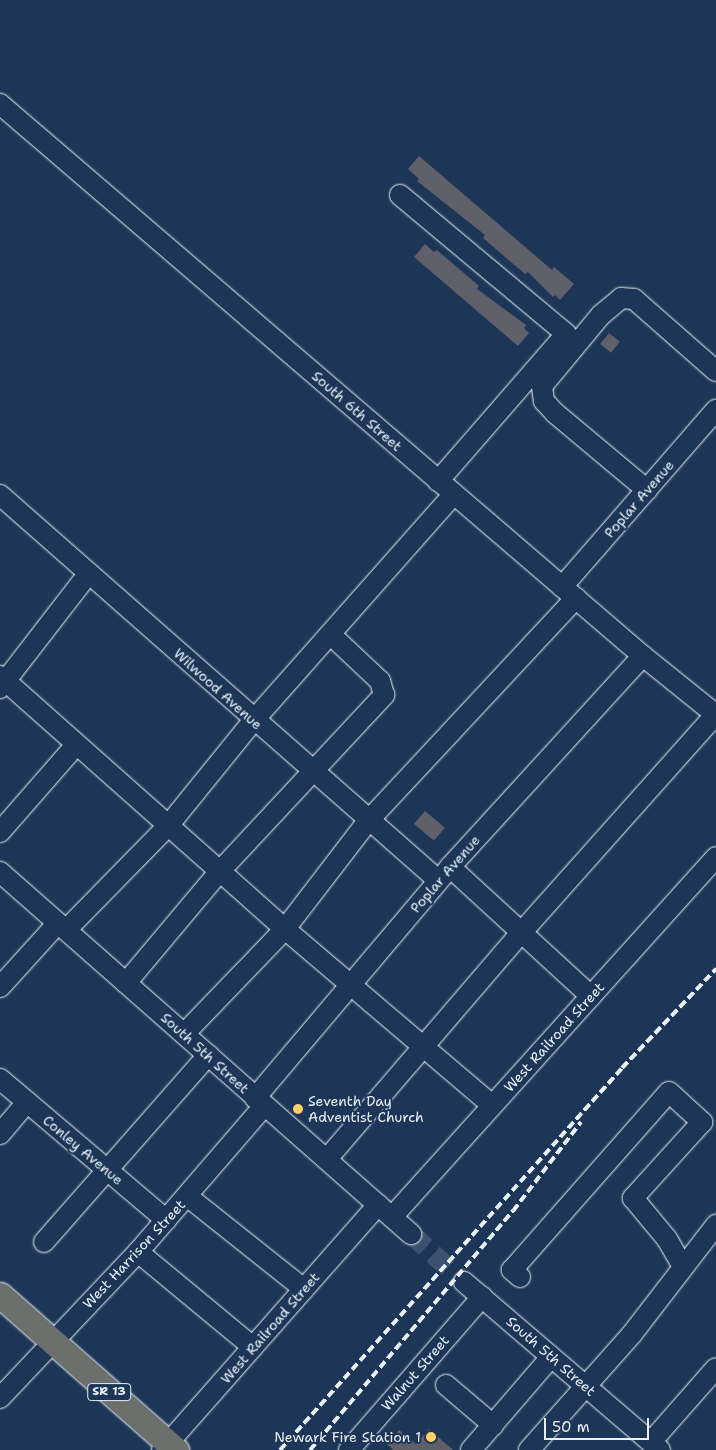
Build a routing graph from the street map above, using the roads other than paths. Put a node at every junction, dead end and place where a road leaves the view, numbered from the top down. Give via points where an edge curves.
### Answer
1 (0, 104) edge
2 (400, 196) dead end
3 (716, 371) edge
4 (716, 410) edge
5 (438, 480) junction
6 (647, 490) junction
7 (454, 494) junction
8 (0, 495) edge
9 (89, 573) junction
10 (569, 593) junction
11 (332, 636) junction
12 (643, 656) junction
13 (2, 682) edge
14 (716, 714) edge
15 (253, 721) junction
16 (76, 745) junction
17 (313, 771) junction
18 (368, 821) junction
19 (168, 826) junction
20 (0, 832) edge
21 (716, 857) edge
22 (220, 871) junction
23 (0, 872) edge
24 (444, 874) junction
25 (62, 926) junction
26 (285, 929) junction
27 (520, 934) junction
28 (126, 983) junction
29 (350, 985) junction
30 (0, 987) edge
31 (592, 996) junction
32 (184, 1034) junction
33 (422, 1045) junction
34 (208, 1055) junction
35 (0, 1079) edge
36 (27, 1102) junction
37 (260, 1102) junction
38 (492, 1105) junction
39 (709, 1116) edge
40 (0, 1134) edge
41 (327, 1159) junction
42 (108, 1171) junction
43 (187, 1196) junction
44 (385, 1211) junction
45 (166, 1220) junction
46 (716, 1225) edge
47 (411, 1234) tunnel mouth
48 (44, 1242) dead end
49 (138, 1252) junction
50 (683, 1267) junction
51 (520, 1277) dead end
52 (464, 1282) tunnel mouth
53 (304, 1289) junction
54 (0, 1295) edge
55 (482, 1297) junction
56 (51, 1341) junction
57 (253, 1346) junction
58 (551, 1357) junction
59 (716, 1368) edge
60 (446, 1385) dead end
61 (586, 1387) junction
62 (0, 1398) edge
63 (493, 1425) junction
64 (656, 1446) edge
65 (168, 1448) edge
66 (349, 1450) edge
67 (471, 1450) edge
68 (529, 1450) edge

1 - 5 street, South 6th Street
2 - 5 street via 566,334
3 - 6 street via 634,299 621,298 600,315 542,386 544,401 555,413
4 - 6 street, Poplar Avenue
5 - 7 street, South 6th Street
6 - 10 street, Poplar Avenue
7 - 10 street, South 6th Street
7 - 11 street
8 - 9 street, Wilwood Avenue
9 - 13 street
9 - 15 street, Wilwood Avenue
10 - 12 street, South 6th Street
10 - 18 street, Poplar Avenue
11 - 15 street
11 - 17 street via 380,681 384,695
12 - 14 street, South 6th Street
12 - 24 street, Poplar Avenue
13 - 16 street
14 - 27 street
15 - 17 street, Wilwood Avenue
15 - 19 street
16 - 19 street
16 - 20 street
17 - 18 street, Wilwood Avenue
17 - 22 street
18 - 24 street, Wilwood Avenue
18 - 26 street, Poplar Avenue
19 - 22 street
19 - 25 street
21 - 31 street, West Railroad Street
22 - 26 street
22 - 28 street
23 - 25 street, South 5th Street
24 - 27 street, Wilwood Avenue
24 - 29 street, Poplar Avenue
25 - 28 street, South 5th Street
25 - 30 street
26 - 29 street
26 - 32 street, Poplar Avenue
27 - 31 street, Wilwood Avenue
27 - 33 street
28 - 32 street, South 5th Street
29 - 33 street
29 - 37 street, Poplar Avenue
31 - 38 street, West Railroad Street
32 - 34 street, South 5th Street
33 - 38 street
33 - 41 street
34 - 37 street, South 5th Street
34 - 42 street
35 - 36 street, Conley Avenue
36 - 40 street
36 - 42 street, Conley Avenue
37 - 41 street, South 5th Street
37 - 43 street, West Harrison Street
38 - 44 street, West Railroad Street
39 - 50 street via 633,1198 667,1238
39 - 51 street via 669,1092 512,1270
41 - 44 street, South 5th Street
42 - 45 street, Conley Avenue
42 - 48 street
43 - 45 street, West Harrison Street
43 - 53 street
44 - 47 street, South 5th Street
44 - 53 street, West Railroad Street
45 - 49 street, West Harrison Street
46 - 50 street
49 - 56 street, West Harrison Street
49 - 57 street
50 - 61 street
52 - 55 street, South 5th Street
53 - 57 street, West Railroad Street
54 - 56 main road, SR 13
55 - 58 street, South 5th Street
55 - 66 street, Walnut Street
56 - 62 street, West Harrison Street
56 - 65 main road, SR 13
57 - 65 street, West Railroad Street
58 - 61 street, South 5th Street
58 - 63 street
59 - 64 street
60 - 63 street
61 - 64 street, South 5th Street
61 - 68 street
63 - 67 street

